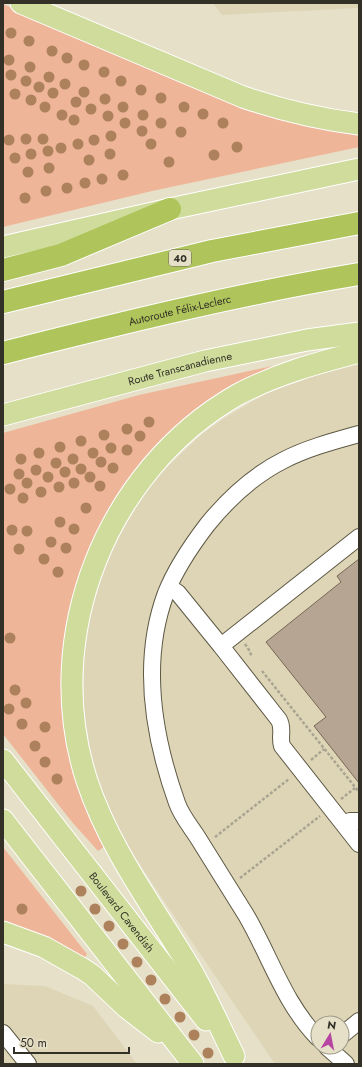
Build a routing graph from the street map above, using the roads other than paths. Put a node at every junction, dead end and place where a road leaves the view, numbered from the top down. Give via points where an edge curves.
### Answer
1 (21, 3) edge
2 (359, 124) edge
3 (359, 169) edge
4 (170, 209) junction
5 (359, 223) edge
6 (3, 247) edge
7 (3, 270) edge
8 (359, 274) edge
9 (3, 302) edge
10 (359, 332) edge
11 (359, 352) edge
12 (3, 353) edge
13 (3, 415) edge
14 (359, 434) edge
15 (359, 537) edge
16 (169, 587) junction
17 (221, 646) junction
18 (3, 760) edge
19 (3, 820) edge
20 (359, 820) edge
21 (344, 825) junction
22 (359, 844) edge
23 (3, 932) edge
24 (359, 1022) edge
25 (310, 1029) edge
26 (350, 1029) edge
27 (3, 1033) edge
28 (336, 1055) edge
29 (189, 1059) edge
30 (237, 1060) edge
31 (28, 1064) edge
32 (346, 1064) edge

1 - 2 main road via 243,97 306,115
3 - 4 main road
4 - 6 main road
4 - 7 highway via 61,255
5 - 9 highway, 40 via 204,253
8 - 12 highway, Autoroute Félix-Leclerc via 183,308
10 - 13 main road, Route Transcanadienne via 206,361
11 - 30 main road via 295,370 252,388 214,410 176,441 141,479 113,523 92,568 79,614 72,664 73,711 79,754 87,781 118,850 191,970
14 - 16 lane via 301,452 251,481 220,510 196,539 179,565
15 - 17 lane
16 - 17 lane via 178,593
16 - 25 lane via 153,645 152,667 157,736 178,805 258,937 290,1002
17 - 21 lane via 279,720 282,746
18 - 30 main road, Boulevard Cavendish
19 - 29 main road
20 - 21 lane
21 - 22 lane
23 - 29 main road via 44,947 92,975 127,1008
24 - 26 lane
27 - 31 lane
28 - 32 lane

